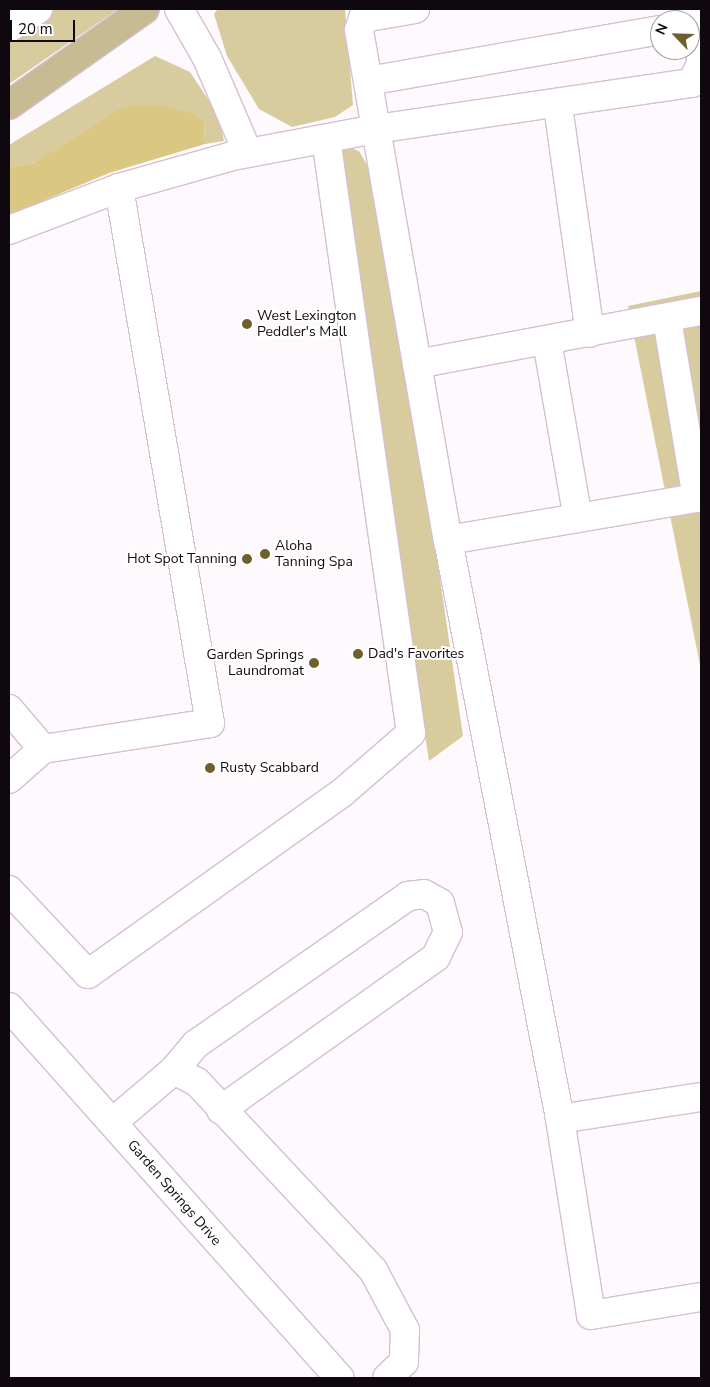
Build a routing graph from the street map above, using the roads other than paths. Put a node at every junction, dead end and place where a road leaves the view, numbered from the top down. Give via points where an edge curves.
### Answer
1 (38, 9) edge
2 (145, 9) edge
3 (180, 9) edge
4 (415, 9) edge
5 (364, 13) edge
6 (9, 28) edge
7 (650, 32) edge
8 (701, 64) edge
9 (368, 81) junction
10 (9, 105) edge
11 (558, 106) junction
12 (376, 130) junction
13 (326, 139) junction
14 (248, 153) junction
15 (119, 188) junction
16 (9, 230) edge
17 (701, 311) edge
18 (668, 319) junction
19 (590, 333) junction
20 (547, 340) junction
21 (417, 364) junction
22 (695, 444) edge
23 (699, 498) edge
24 (578, 518) junction
25 (448, 540) junction
26 (9, 709) edge
27 (43, 749) junction
28 (9, 779) edge
29 (9, 890) edge
30 (10, 1012) edge
31 (174, 1070) junction
32 (701, 1097) edge
33 (221, 1110) junction
34 (560, 1119) junction
35 (113, 1122) junction
36 (701, 1297) edge
37 (339, 1378) edge
38 (387, 1378) edge

1 - 6 street
2 - 10 main road
3 - 14 street via 207,58
4 - 5 street
5 - 9 street via 359,30
7 - 9 street
8 - 11 street via 692,83
9 - 12 street
11 - 12 street
11 - 19 street
12 - 13 street
12 - 21 street
13 - 14 street
13 - 29 street via 411,733 343,792 88,974
14 - 15 street
15 - 16 street
15 - 27 street via 210,723
17 - 18 street
18 - 19 street
18 - 22 street
19 - 20 street
20 - 21 street
20 - 24 street
21 - 25 street
22 - 23 street
23 - 24 street
24 - 25 street
25 - 34 street
26 - 27 street
27 - 28 street
30 - 35 street, Garden Springs Drive
31 - 33 street via 196,1082
31 - 33 street via 196,1044 408,896 424,894 440,903 448,932 436,957
31 - 35 street
32 - 34 street
33 - 38 street via 373,1270 404,1330 404,1362
34 - 36 street via 591,1316
35 - 37 street, Garden Springs Drive

